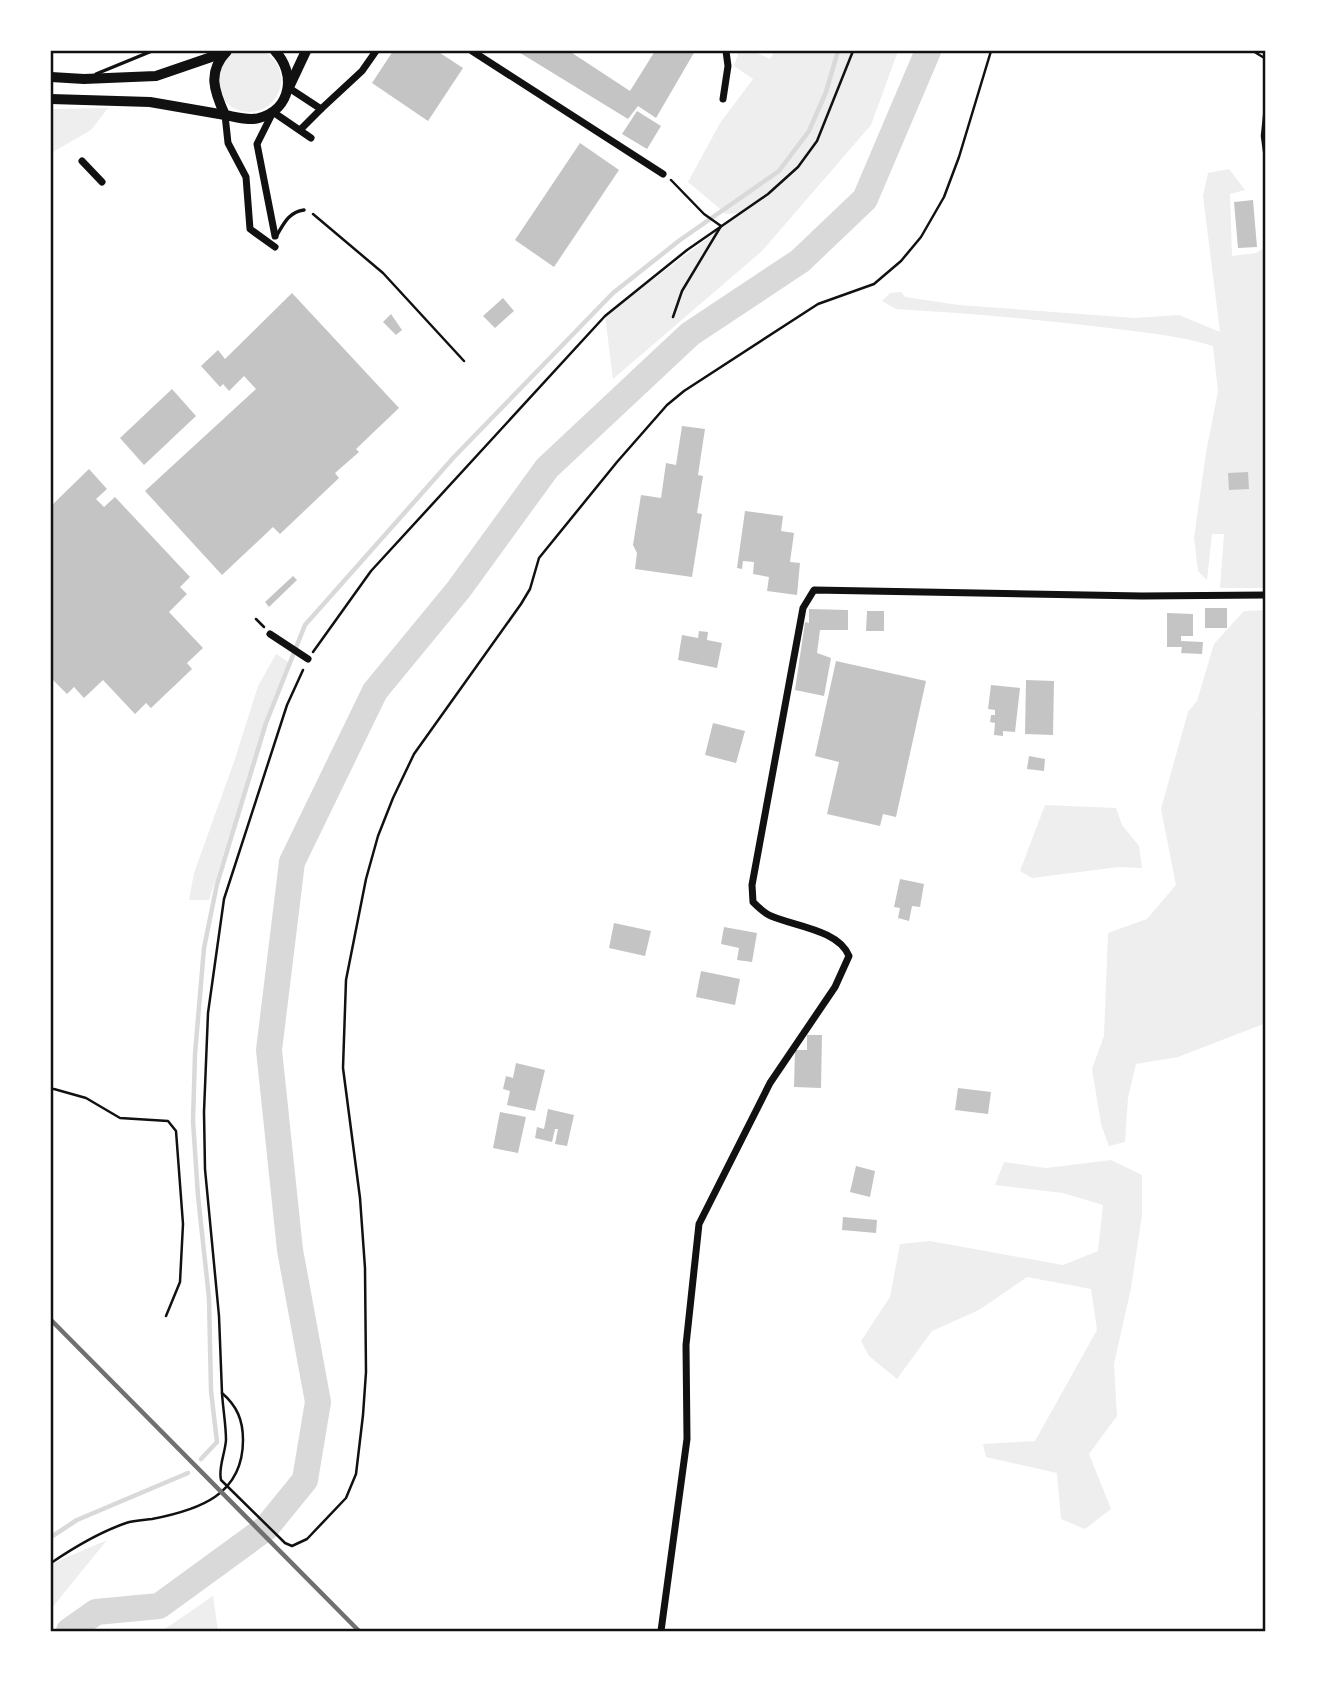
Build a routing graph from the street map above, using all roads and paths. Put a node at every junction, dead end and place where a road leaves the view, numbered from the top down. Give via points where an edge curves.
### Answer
1 (152, 51) edge
2 (226, 51) edge
3 (275, 51) edge
4 (306, 51) edge
5 (376, 51) edge
6 (472, 51) edge
7 (726, 51) edge
8 (853, 51) edge
9 (991, 51) edge
10 (1253, 51) edge
11 (1266, 59) edge
12 (51, 78) edge
13 (84, 79) junction
14 (289, 88) junction
15 (1266, 97) edge
16 (51, 99) edge
17 (723, 99) dead end
18 (321, 108) junction
19 (274, 113) junction
20 (225, 115) junction
21 (300, 130) junction
22 (312, 138) dead end
23 (82, 161) dead end
24 (1266, 166) edge
25 (663, 174) joint
26 (102, 182) dead end
27 (304, 210) joint
28 (1266, 216) edge
29 (1265, 221) edge
30 (721, 226) junction
31 (275, 236) joint
32 (275, 247) dead end
33 (673, 317) dead end
34 (464, 361) dead end
35 (1266, 595) edge
36 (270, 634) dead end
37 (308, 659) junction
38 (54, 1089) dead end
39 (166, 1316) dead end
40 (222, 1393) junction
41 (51, 1563) edge
42 (662, 1631) edge

1 - 13 lane
2 - 13 main road via 156,76
2 - 20 main road via 218,62 213,86
3 - 14 main road via 285,62
4 - 14 main road
5 - 18 street via 362,71
6 - 25 street
7 - 17 street
8 - 30 path via 817,142 768,194
9 - 40 path via 959,158 921,237 874,284 818,304 667,405 539,558 521,604 414,754 393,798 366,879 346,980 343,1068 365,1268 366,1372 356,1474 345,1498 299,1544 285,1543 223,1482 226,1437
10 - 11 path
12 - 13 main road
14 - 18 street
14 - 19 main road
15 - 24 path via 1262,136
16 - 20 main road via 150,102
18 - 21 street
19 - 20 main road via 257,118
19 - 21 street
19 - 31 street via 257,144
20 - 32 street via 228,143 246,177 250,229
21 - 22 street
23 - 26 street
25 - 30 path
27 - 31 lane via 295,211
27 - 34 path via 383,273
28 - 29 path
30 - 33 path via 682,291
30 - 37 path via 605,316 572,349 371,571
35 - 42 street via 814,590 803,608 752,885 753,902 767,914 828,936 846,947 849,956 835,987 770,1083 699,1224 686,1345 687,1439
36 - 37 street
37 - 40 path via 287,705 223,900 208,1013 205,1169
38 - 39 path via 86,1098 120,1118 169,1121 176,1131 183,1224 180,1282
40 - 41 path via 241,1418 243,1436 237,1473 229,1486 212,1500 182,1512 127,1522

